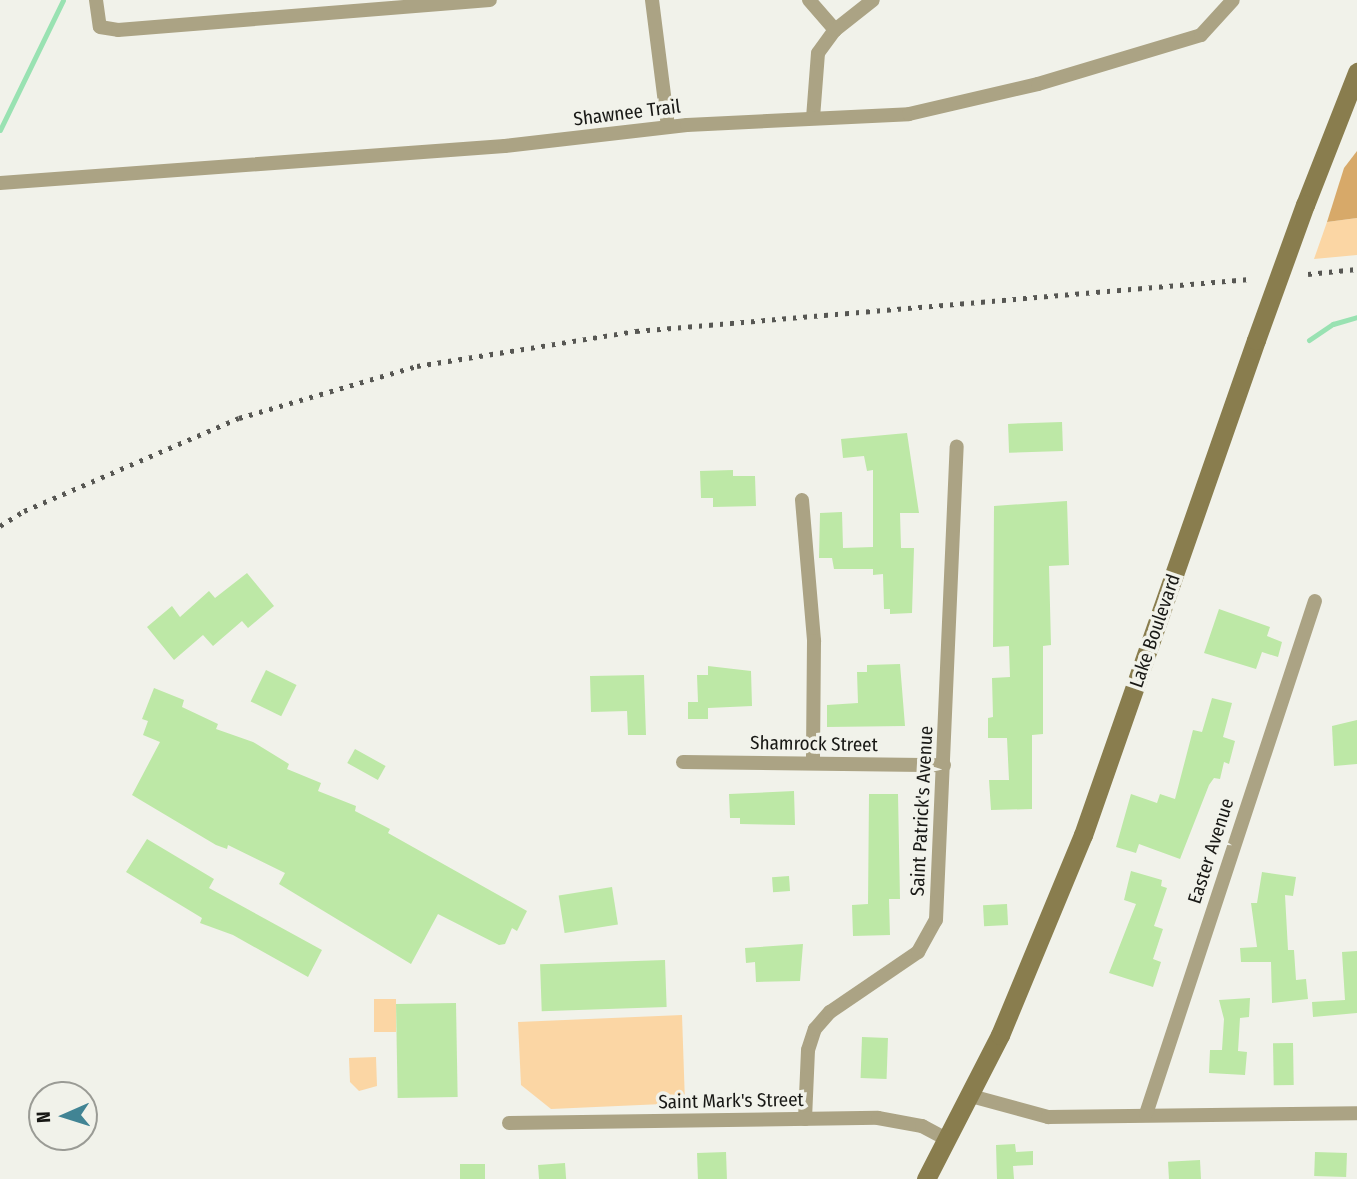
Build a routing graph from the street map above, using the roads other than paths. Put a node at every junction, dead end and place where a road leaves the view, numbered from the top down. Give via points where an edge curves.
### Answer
1 (96, 0) edge
2 (490, 0) edge
3 (652, 0) edge
4 (809, 0) edge
5 (873, 0) edge
6 (1233, 0) edge
7 (430, 3) edge
8 (835, 30) junction
9 (1357, 72) edge
10 (813, 118) junction
11 (668, 127) junction
12 (0, 183) edge
13 (957, 446) dead end
14 (802, 500) dead end
15 (1315, 601) dead end
16 (683, 762) dead end
17 (813, 763) junction
18 (944, 765) junction
19 (971, 1096) junction
20 (1357, 1113) edge
21 (1146, 1114) junction
22 (805, 1119) junction
23 (509, 1123) dead end
24 (948, 1140) junction
25 (926, 1179) edge

1 - 7 street via 96,21 118,30
2 - 7 street
3 - 11 street
4 - 8 street
5 - 8 street
6 - 10 street, Shawnee Trail via 1201,35 1038,84 921,112
8 - 10 street via 813,67
9 - 19 main road, Lake Boulevard, bridge via 1256,341 1083,835
10 - 11 street, Shawnee Trail
11 - 12 street, Shawnee Trail via 306,163
13 - 18 street, Saint Patrick's Avenue
14 - 17 street via 813,628
15 - 21 street, Easter Avenue
16 - 17 street, Shamrock Street
17 - 18 street, Shamrock Street
18 - 22 street, Saint Patrick's Avenue via 936,920 930,936 918,952 830,1012 815,1029 808,1050
19 - 21 street via 1037,1116
19 - 24 main road, Lake Boulevard
20 - 21 street
22 - 23 street, Saint Mark's Street
22 - 24 street, Saint Mark's Street via 878,1118 922,1126
24 - 25 main road, Lake Boulevard

